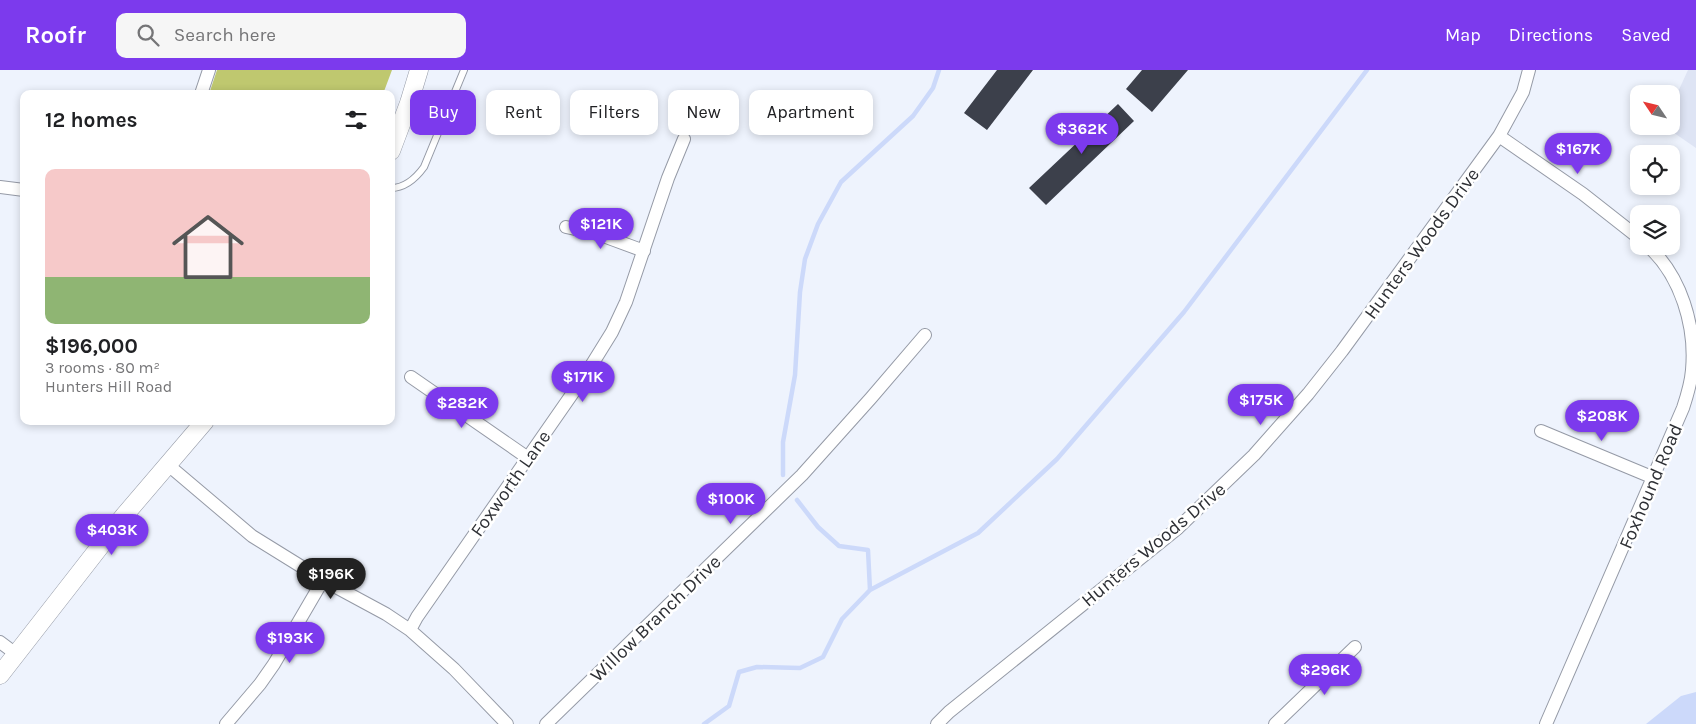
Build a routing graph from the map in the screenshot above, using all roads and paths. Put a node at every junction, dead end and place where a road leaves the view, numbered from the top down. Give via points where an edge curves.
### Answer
1 (209, 70) edge
2 (419, 70) edge
3 (464, 70) edge
4 (1529, 70) edge
5 (203, 90) edge
6 (1499, 136) junction
7 (684, 139) dead end
8 (395, 140) edge
9 (0, 187) edge
10 (395, 187) edge
11 (20, 190) edge
12 (566, 227) dead end
13 (1630, 231) edge
14 (644, 251) junction
15 (1657, 255) edge
16 (925, 335) dead end
17 (411, 377) dead end
18 (201, 425) edge
19 (1541, 431) dead end
20 (528, 458) junction
21 (167, 464) junction
22 (1654, 478) junction
23 (323, 580) junction
24 (410, 630) junction
25 (0, 642) edge
26 (1355, 647) dead end
27 (16, 654) junction
28 (0, 675) edge
29 (226, 724) edge
30 (507, 724) edge
31 (546, 724) edge
32 (937, 724) edge
33 (1275, 724) edge
34 (1546, 724) edge

1 - 5 street
2 - 8 street
3 - 10 lane via 424,167 405,186
4 - 6 street, Hunters Woods Drive via 1523,92
6 - 13 street
6 - 32 street, Hunters Woods Drive via 1342,352 1254,455 1178,528
7 - 14 street, Foxworth Lane
9 - 11 street
12 - 14 street via 598,234
14 - 20 street, Foxworth Lane via 612,332
15 - 22 street, Foxhound Road via 1677,283 1690,321 1693,360 1683,408
16 - 31 street, Willow Branch Drive via 802,475
17 - 20 street
18 - 21 street
19 - 22 street
20 - 24 street, Foxworth Lane
21 - 23 street via 252,536
21 - 27 street
22 - 34 street, Foxhound Road
23 - 24 street
23 - 29 street via 274,664
24 - 30 street via 454,669
25 - 27 street
26 - 33 street
27 - 28 street

